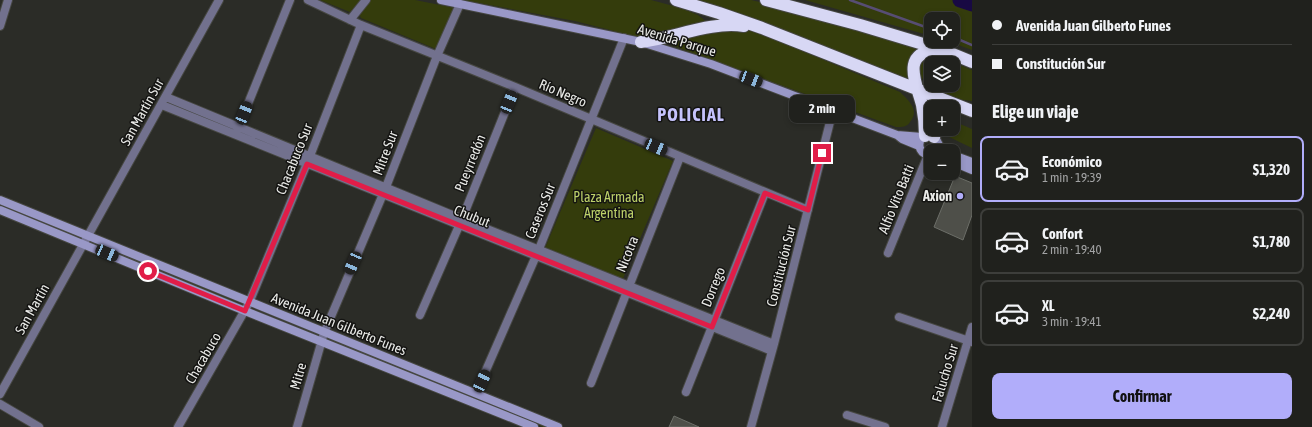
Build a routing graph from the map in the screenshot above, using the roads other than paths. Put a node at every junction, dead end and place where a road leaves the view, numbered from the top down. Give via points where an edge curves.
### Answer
1 (8, 0) edge
2 (219, 0) edge
3 (290, 0) edge
4 (308, 0) edge
5 (366, 0) edge
6 (441, 0) edge
7 (676, 0) edge
8 (766, 0) edge
9 (460, 4) junction
10 (350, 20) junction
11 (361, 25) junction
12 (0, 26) edge
13 (762, 28) junction
14 (624, 38) junction
15 (641, 42) junction
16 (943, 50) junction
17 (437, 56) junction
18 (972, 62) edge
19 (515, 87) junction
20 (917, 89) junction
21 (166, 97) junction
22 (162, 105) junction
23 (965, 108) edge
24 (833, 110) junction
25 (591, 119) junction
26 (237, 131) junction
27 (930, 140) edge
28 (680, 157) junction
29 (960, 158) edge
30 (308, 160) junction
31 (972, 162) edge
32 (960, 165) edge
33 (924, 167) edge
34 (972, 170) edge
35 (384, 191) junction
36 (765, 193) junction
37 (0, 200) edge
38 (0, 210) edge
39 (808, 210) junction
40 (461, 222) junction
41 (85, 239) junction
42 (538, 253) junction
43 (888, 253) dead end
44 (628, 289) junction
45 (249, 302) junction
46 (245, 311) junction
47 (420, 315) dead end
48 (899, 317) dead end
49 (713, 323) junction
50 (972, 327) edge
51 (324, 333) junction
52 (970, 341) edge
53 (321, 342) junction
54 (773, 348) junction
55 (425, 372) junction
56 (420, 382) junction
57 (591, 383) dead end
58 (686, 392) dead end
59 (476, 393) junction
60 (0, 394) edge
61 (0, 404) edge
62 (847, 415) dead end
63 (39, 427) edge
64 (178, 427) edge
65 (297, 427) edge
66 (534, 427) edge
67 (558, 427) edge
68 (752, 427) edge
69 (885, 427) edge
70 (942, 427) edge

1 - 12 street
2 - 21 street, San Martín Sur
3 - 26 street
4 - 10 street, Río Negro
5 - 10 street
6 - 9 main road, Avenida Parque
7 - 13 highway
8 - 16 highway
9 - 14 main road, Avenida Parque
9 - 17 street, Mitre Sur
10 - 11 street, Río Negro
11 - 17 street, Río Negro
11 - 30 street, Chacabuco Sur
13 - 15 highway via 734,24
13 - 20 highway
14 - 15 main road, Avenida Parque
14 - 25 street, Caseros Sur
15 - 24 main road, Avenida Parque via 711,64
16 - 18 highway
16 - 20 highway via 928,50 916,59 913,74
17 - 19 street, Río Negro
17 - 35 street, Mitre Sur
19 - 25 street, Río Negro
19 - 40 street, Pueyrredón
20 - 23 highway
20 - 27 highway
21 - 22 street, San Martín Sur
21 - 26 street, Chubut
22 - 26 street, Chubut
22 - 41 street, San Martín Sur
24 - 27 main road, Avenida Parque via 897,135
24 - 39 street, Constitución Sur
25 - 28 street, Río Negro
25 - 42 street, Caseros Sur
26 - 30 street, Chubut
28 - 36 street, Río Negro
28 - 44 street, Nicotra
29 - 31 main road
30 - 35 street, Chubut
30 - 45 street, Chacabuco Sur
32 - 34 main road
33 - 43 street, Alfio Vito Batti
35 - 40 street, Chubut
35 - 51 street, Mitre Sur
36 - 39 street, Río Negro
36 - 49 street, Dorrego
37 - 41 main road, Avenida Juan Gilberto Funes
38 - 41 main road, Avenida Juan Gilberto Funes
39 - 54 street, Constitución Sur
40 - 42 street, Chubut
40 - 47 street, Pueyrredón
41 - 45 main road, Avenida Juan Gilberto Funes
41 - 46 main road, Avenida Juan Gilberto Funes
41 - 60 street, San Martín
42 - 44 street, Chubut
42 - 59 street, Caseros Sur
44 - 49 street, Chubut
44 - 57 street, Nicotra
45 - 46 street, Chacabuco
45 - 51 main road, Avenida Juan Gilberto Funes
46 - 53 main road, Avenida Juan Gilberto Funes
46 - 64 street, Chacabuco
48 - 52 street
49 - 54 street, Chubut
49 - 58 street, Dorrego
50 - 52 street, Falucho Sur
51 - 53 street, Mitre
51 - 55 main road, Avenida Juan Gilberto Funes
52 - 70 street, Falucho Sur
53 - 56 main road, Avenida Juan Gilberto Funes
53 - 65 street, Mitre
54 - 68 street, Constitución Sur
55 - 56 main road
55 - 59 main road, Avenida Juan Gilberto Funes
56 - 66 main road, Avenida Juan Gilberto Funes
59 - 67 main road, Avenida Juan Gilberto Funes
61 - 63 street
62 - 69 street

